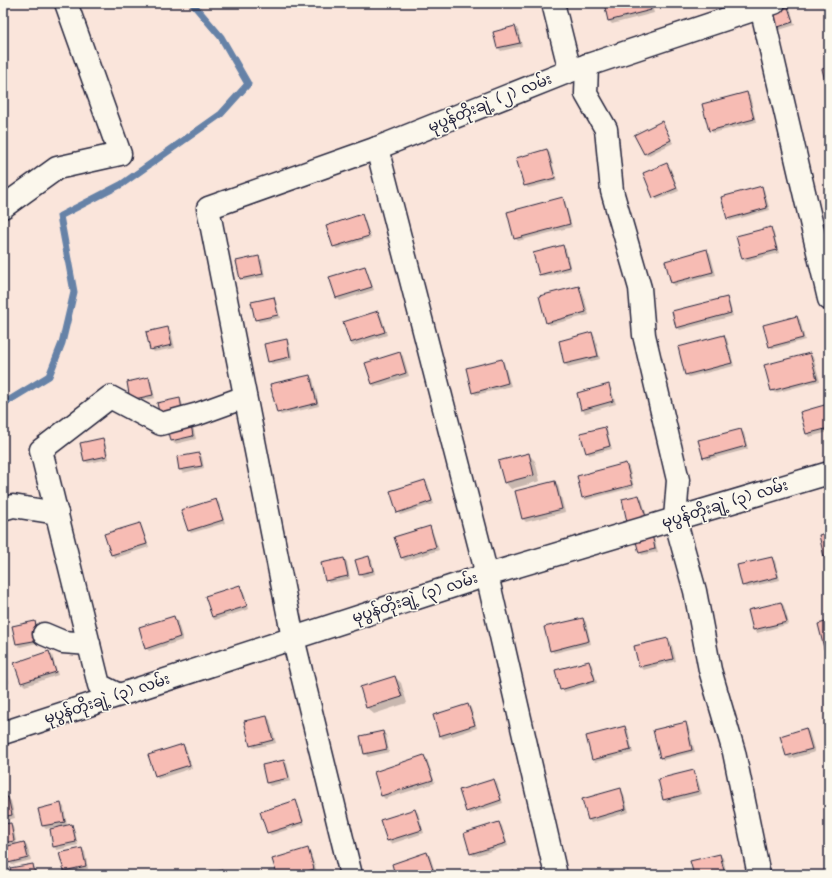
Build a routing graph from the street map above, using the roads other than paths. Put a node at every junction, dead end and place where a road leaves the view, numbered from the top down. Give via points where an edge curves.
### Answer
1 (66, 3) edge
2 (553, 3) edge
3 (765, 4) edge
4 (579, 68) junction
5 (377, 148) junction
6 (3, 207) edge
7 (829, 299) edge
8 (245, 396) junction
9 (829, 473) edge
10 (3, 509) edge
11 (57, 513) junction
12 (675, 519) junction
13 (487, 575) junction
14 (44, 634) dead end
15 (293, 638) junction
16 (89, 644) junction
17 (119, 695) junction
18 (3, 733) edge
19 (351, 875) edge
20 (556, 875) edge
21 (759, 875) edge

1 - 6 street via 120,154 57,168
2 - 4 street
3 - 4 street, မုပွန်တိုးချဲ့ (၂) လမ်း
3 - 7 street
4 - 5 street, မုပွန်တိုးချဲ့ (၂) လမ်း
4 - 12 street via 586,94 606,129 612,191 640,288 644,335 678,480
5 - 8 street, မုပွန်တိုးချဲ့ (၂) လမ်း via 208,208
5 - 13 street
8 - 11 street via 198,414 160,424 110,397 41,450
8 - 15 street
9 - 12 street, မုပွန်တိုးချဲ့ (၃) လမ်း
10 - 11 street via 13,506
11 - 16 street
12 - 13 street, မုပွန်တိုးချဲ့ (၃) လမ်း
12 - 21 street via 695,591 710,670 734,752
13 - 15 street, မုပွန်တိုးချဲ့ (၃) လမ်း
13 - 20 street
14 - 16 street via 63,642
15 - 17 street, မုပွန်တိုးချဲ့ (၃) လမ်း
15 - 19 street
16 - 17 street via 99,685
17 - 18 street, မုပွန်တိုးချဲ့ (၃) လမ်း

